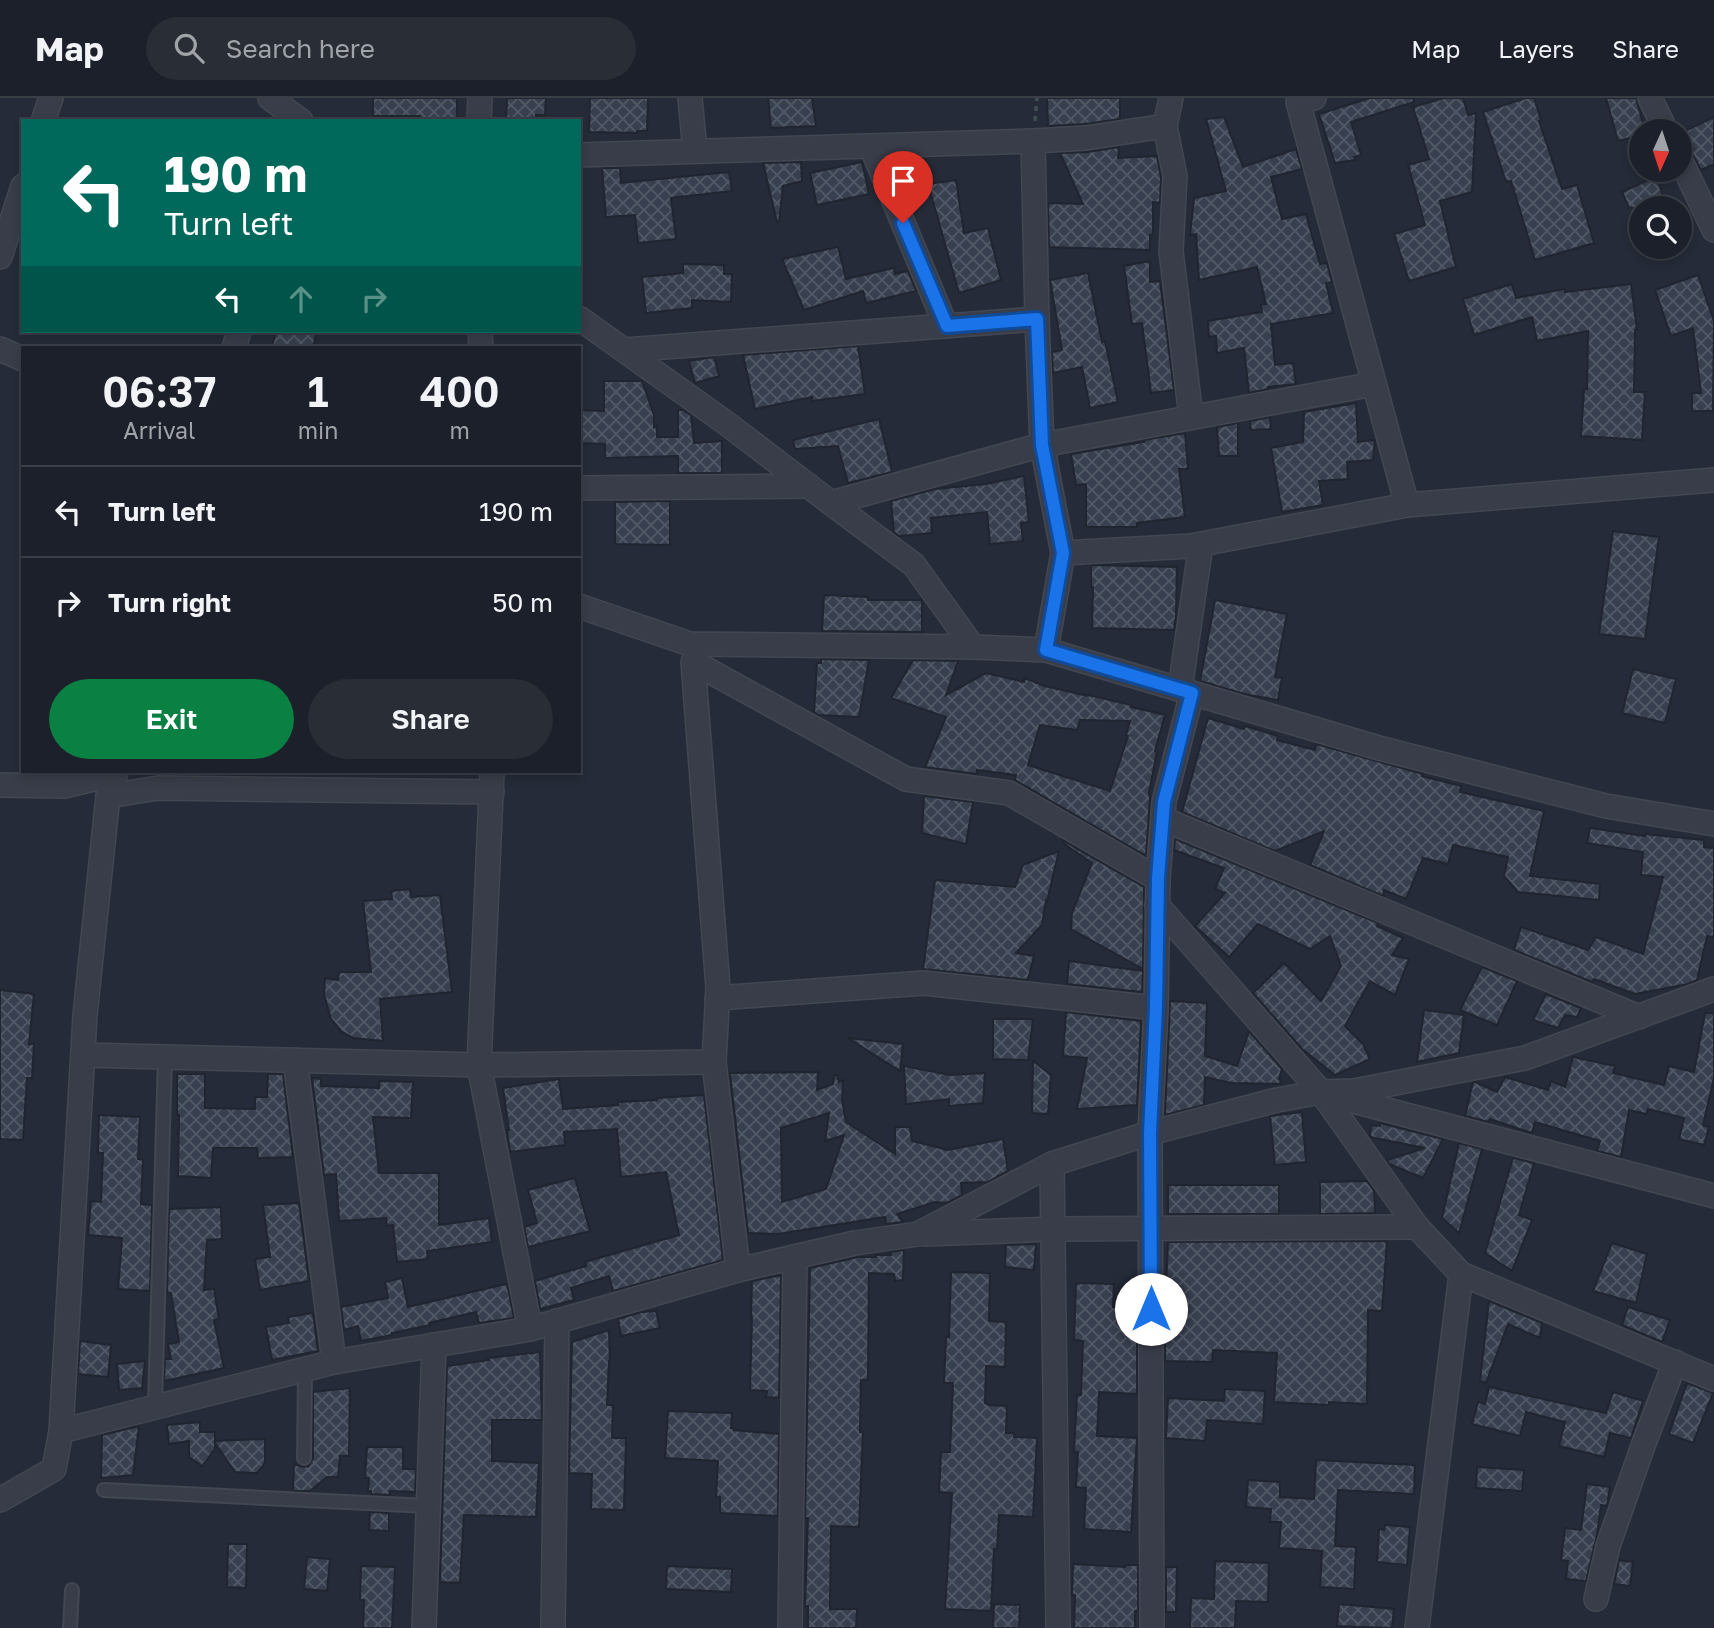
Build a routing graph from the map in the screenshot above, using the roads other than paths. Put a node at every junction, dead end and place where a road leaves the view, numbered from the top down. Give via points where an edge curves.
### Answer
1 (51, 98) edge
2 (270, 98) edge
3 (480, 98) edge
4 (690, 98) edge
5 (1171, 98) edge
6 (1650, 98) edge
7 (1303, 99) edge
8 (44, 119) edge
9 (298, 119) edge
10 (479, 119) edge
11 (1661, 119) edge
12 (1165, 126) junction
13 (1033, 141) junction
14 (871, 146) junction
15 (695, 151) junction
16 (581, 155) edge
17 (1691, 182) edge
18 (21, 192) edge
19 (1714, 230) edge
20 (0, 257) edge
21 (581, 319) edge
22 (1037, 319) junction
23 (947, 326) junction
24 (0, 349) edge
25 (625, 351) junction
26 (21, 358) edge
27 (1374, 384) junction
28 (1191, 417) junction
29 (1042, 445) junction
30 (1714, 480) edge
31 (808, 486) junction
32 (581, 488) edge
33 (831, 503) junction
34 (1406, 505) junction
35 (1201, 544) junction
36 (1063, 553) junction
37 (581, 607) edge
38 (973, 647) junction
39 (1046, 650) junction
40 (692, 653) junction
41 (1186, 691) junction
42 (116, 773) edge
43 (492, 782) edge
44 (0, 785) edge
45 (108, 796) junction
46 (1163, 819) junction
47 (1714, 824) edge
48 (1158, 878) junction
49 (1157, 905) junction
50 (1714, 989) edge
51 (717, 998) junction
52 (1156, 1007) junction
53 (1639, 1017) junction
54 (83, 1055) junction
55 (166, 1057) junction
56 (296, 1060) junction
57 (714, 1062) junction
58 (479, 1065) junction
59 (1321, 1092) junction
60 (1150, 1133) junction
61 (1052, 1164) junction
62 (1714, 1196) edge
63 (1417, 1227) junction
64 (1053, 1229) junction
65 (1150, 1229) junction
66 (918, 1234) junction
67 (795, 1257) junction
68 (738, 1270) junction
69 (1461, 1274) junction
70 (557, 1321) junction
71 (530, 1329) junction
72 (434, 1345) junction
73 (1675, 1362) junction
74 (334, 1363) junction
75 (305, 1370) junction
76 (1714, 1379) edge
77 (155, 1406) junction
78 (61, 1431) junction
79 (304, 1458) dead end
80 (104, 1490) dead end
81 (0, 1500) edge
82 (428, 1506) junction
83 (72, 1590) dead end
84 (1596, 1599) dead end
85 (71, 1628) edge
86 (424, 1628) edge
87 (553, 1628) edge
88 (790, 1628) edge
89 (1058, 1628) edge
90 (1152, 1628) edge
91 (1417, 1628) edge

1 - 8 street
2 - 9 street
3 - 10 street
4 - 15 street
5 - 12 street
6 - 11 street
7 - 27 street
12 - 13 street
12 - 28 street via 1175,176 1171,251
13 - 14 street
13 - 22 street
14 - 15 street
14 - 23 street
15 - 16 street
17 - 19 street
18 - 20 street
21 - 25 street
22 - 23 street
22 - 29 street
23 - 25 street
24 - 26 street
25 - 31 street
27 - 28 street
27 - 34 street
28 - 29 street
29 - 33 street
29 - 36 street
30 - 34 street
31 - 32 street
31 - 33 street
33 - 38 street via 914,565
34 - 35 street
35 - 36 street
35 - 41 street
36 - 39 street
37 - 40 street
38 - 39 street
38 - 40 street
39 - 41 street
40 - 48 street via 906,779 1009,793
40 - 51 street
41 - 46 street
41 - 47 street via 1379,748 1606,806
42 - 44 street via 64,786
42 - 45 street
43 - 45 street via 158,788
43 - 58 street
45 - 54 street
46 - 48 street
46 - 53 street
48 - 49 street
49 - 52 street
49 - 59 street
50 - 53 street
51 - 52 street via 924,983
51 - 57 street
52 - 60 street
53 - 59 street via 1525,1058 1354,1091
54 - 55 street
54 - 78 street
55 - 56 street
55 - 77 lane
56 - 58 street
56 - 74 street
57 - 58 street
57 - 68 street
58 - 71 street
59 - 60 street
59 - 62 street
59 - 63 street
60 - 61 street
60 - 65 street
61 - 64 street
61 - 66 street
63 - 65 street
63 - 69 street
64 - 65 street
64 - 66 street
64 - 89 street
65 - 90 street
66 - 67 street
67 - 68 street
67 - 88 street
68 - 70 street
69 - 73 street
69 - 91 street
70 - 71 street
70 - 87 street
71 - 72 street
72 - 74 street
72 - 82 street
73 - 76 street
73 - 84 street via 1608,1546
74 - 75 street
75 - 77 street
75 - 79 lane
77 - 78 street
78 - 81 street via 54,1469
80 - 82 lane
82 - 86 street
83 - 85 lane

